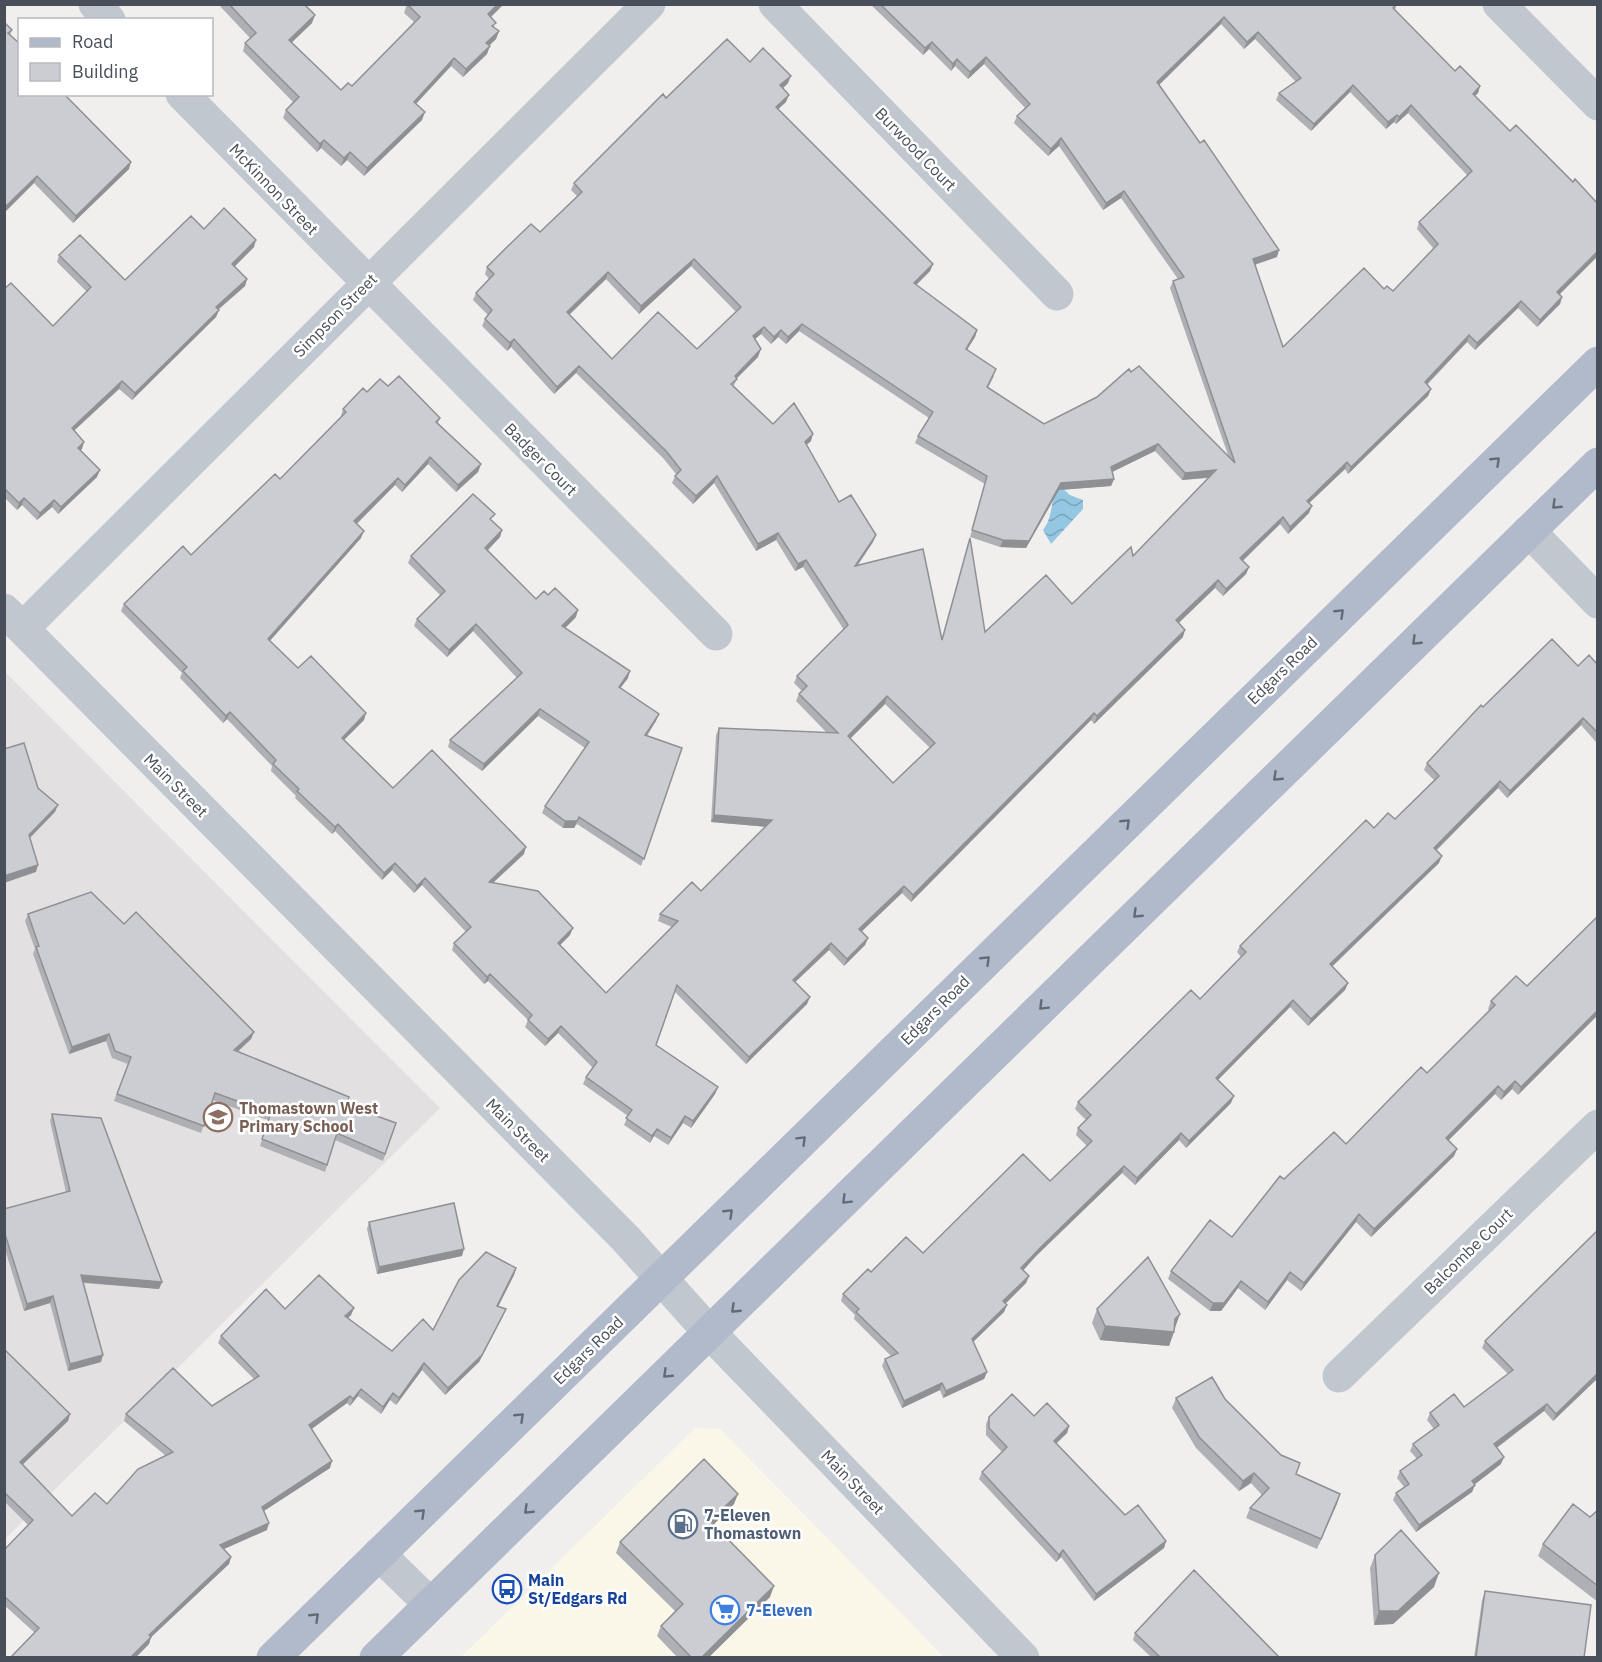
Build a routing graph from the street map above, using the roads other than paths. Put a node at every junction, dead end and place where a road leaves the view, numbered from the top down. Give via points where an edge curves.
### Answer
1 (95, 4) edge
2 (649, 4) edge
3 (775, 4) edge
4 (1499, 4) edge
5 (107, 18) edge
6 (184, 96) edge
7 (1598, 104) edge
8 (366, 284) junction
9 (1057, 294) dead end
10 (1598, 363) edge
11 (1598, 464) edge
12 (1529, 531) junction
13 (1598, 602) edge
14 (14, 619) edge
15 (716, 634) dead end
16 (1598, 1126) edge
17 (660, 1279) junction
18 (710, 1333) junction
19 (1339, 1376) dead end
20 (379, 1554) junction
21 (430, 1604) junction
22 (273, 1658) edge
23 (376, 1658) edge
24 (1023, 1658) edge

1 - 5 street
2 - 8 street, Simpson Street
3 - 9 street, Burwood Court
4 - 7 street
6 - 8 street, McKinnon Street
8 - 14 street, Simpson Street
8 - 15 street, Badger Court
17 -> 10 main road, Edgars Road
11 -> 12 main road
12 - 13 street
12 -> 18 main road
14 - 17 street, Main Street via 626,1239
16 - 19 street, Balcombe Court
17 - 18 street, Main Street
20 -> 17 main road, Edgars Road
18 -> 21 main road
18 - 24 street, Main Street
20 - 21 street
22 -> 20 main road, Edgars Road
21 - 23 main road

